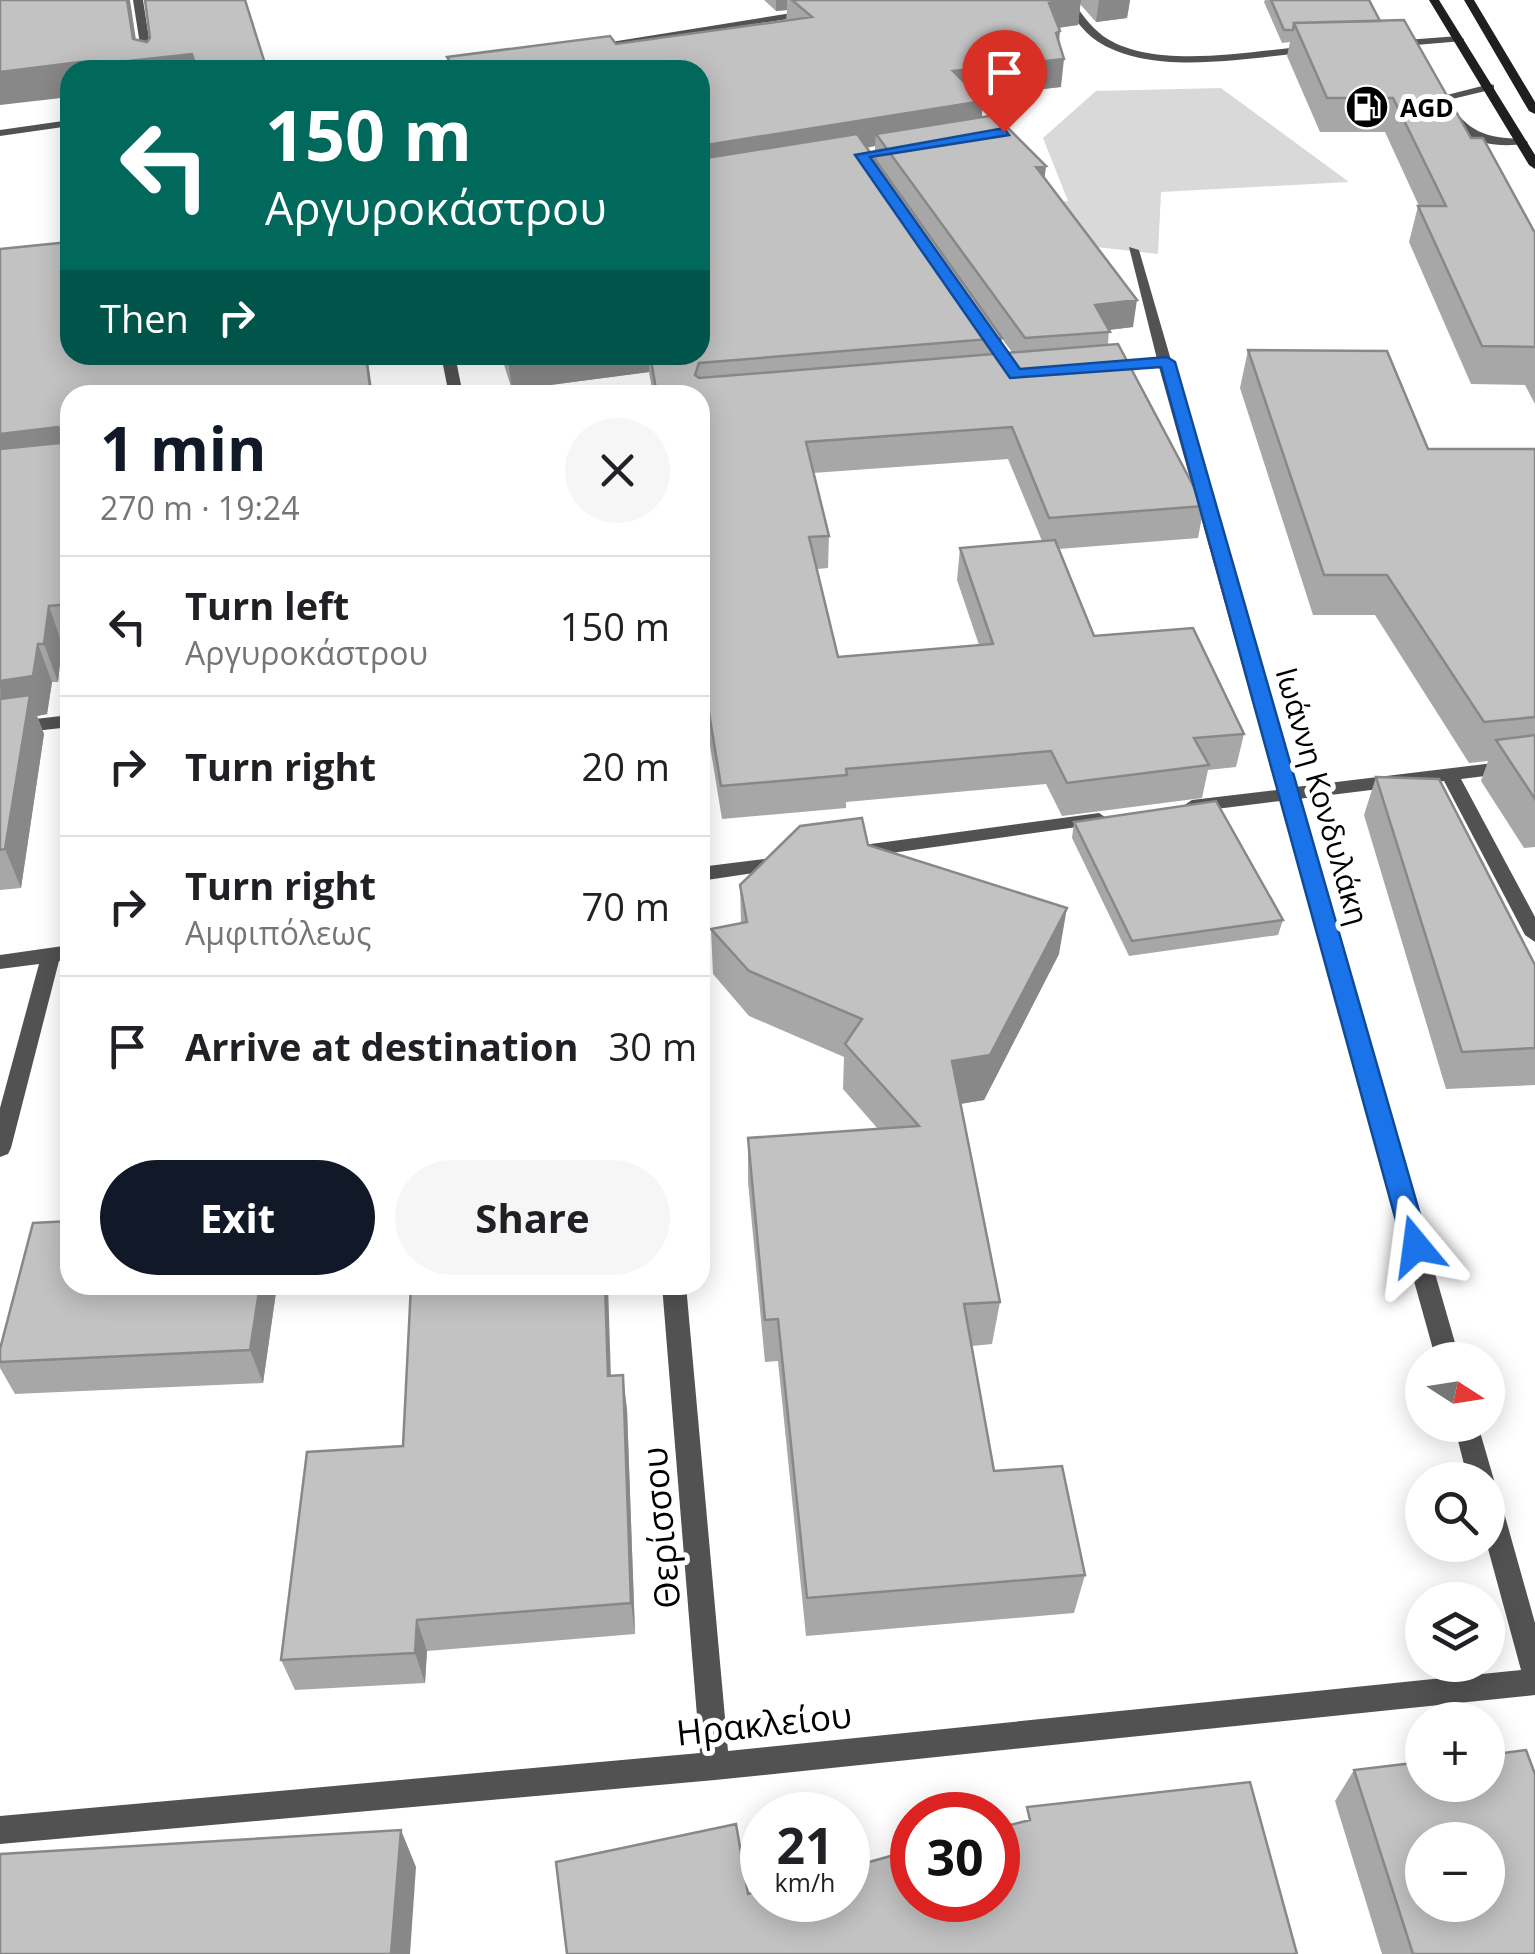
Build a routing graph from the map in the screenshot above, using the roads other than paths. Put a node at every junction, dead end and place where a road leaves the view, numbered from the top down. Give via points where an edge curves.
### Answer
1 (138, 0) edge
2 (1067, 0) edge
3 (1434, 0) edge
4 (1468, 0) edge
5 (816, 12) edge
6 (1460, 40) junction
7 (1382, 44) edge
8 (585, 47) edge
9 (1324, 48) edge
10 (147, 60) edge
11 (1490, 87) junction
12 (1535, 111) edge
13 (60, 124) edge
14 (0, 134) edge
15 (1522, 142) junction
16 (1535, 165) edge
17 (1132, 250) dead end
18 (1167, 362) junction
19 (1091, 368) edge
20 (60, 723) edge
21 (0, 730) edge
22 (1535, 764) edge
23 (1448, 774) junction
24 (1288, 793) junction
25 (1171, 809) edge
26 (1112, 817) edge
27 (837, 855) edge
28 (798, 860) edge
29 (710, 873) edge
30 (1535, 935) edge
31 (60, 954) edge
32 (60, 957) edge
33 (0, 962) edge
34 (0, 1148) edge
35 (675, 1295) edge
36 (1443, 1342) edge
37 (1505, 1562) edge
38 (1535, 1671) edge
39 (1535, 1682) edge
40 (715, 1766) junction
41 (0, 1830) edge

1 - 10 street
2 - 9 street via 1100,39 1139,54 1170,58
3 - 6 main road
4 - 12 main road
5 - 8 street
6 - 7 street
6 - 11 main road
11 - 15 main road
11 - 15 street via 1441,98 1466,134
13 - 14 street
15 - 16 main road
17 - 18 street, Ιωάννη Κονδυλάκη
18 - 19 street
18 - 24 street, Ιωάννη Κονδυλάκη
20 - 21 street
22 - 23 street
23 - 24 street
23 - 30 street
24 - 25 street
24 - 36 street, Ιωάννη Κονδυλάκη
26 - 27 street
28 - 29 street
31 - 33 street
32 - 34 street
35 - 40 street, Θερίσσου
37 - 38 street
39 - 40 street, Ηρακλείου
40 - 41 street, Ηρακλείου

